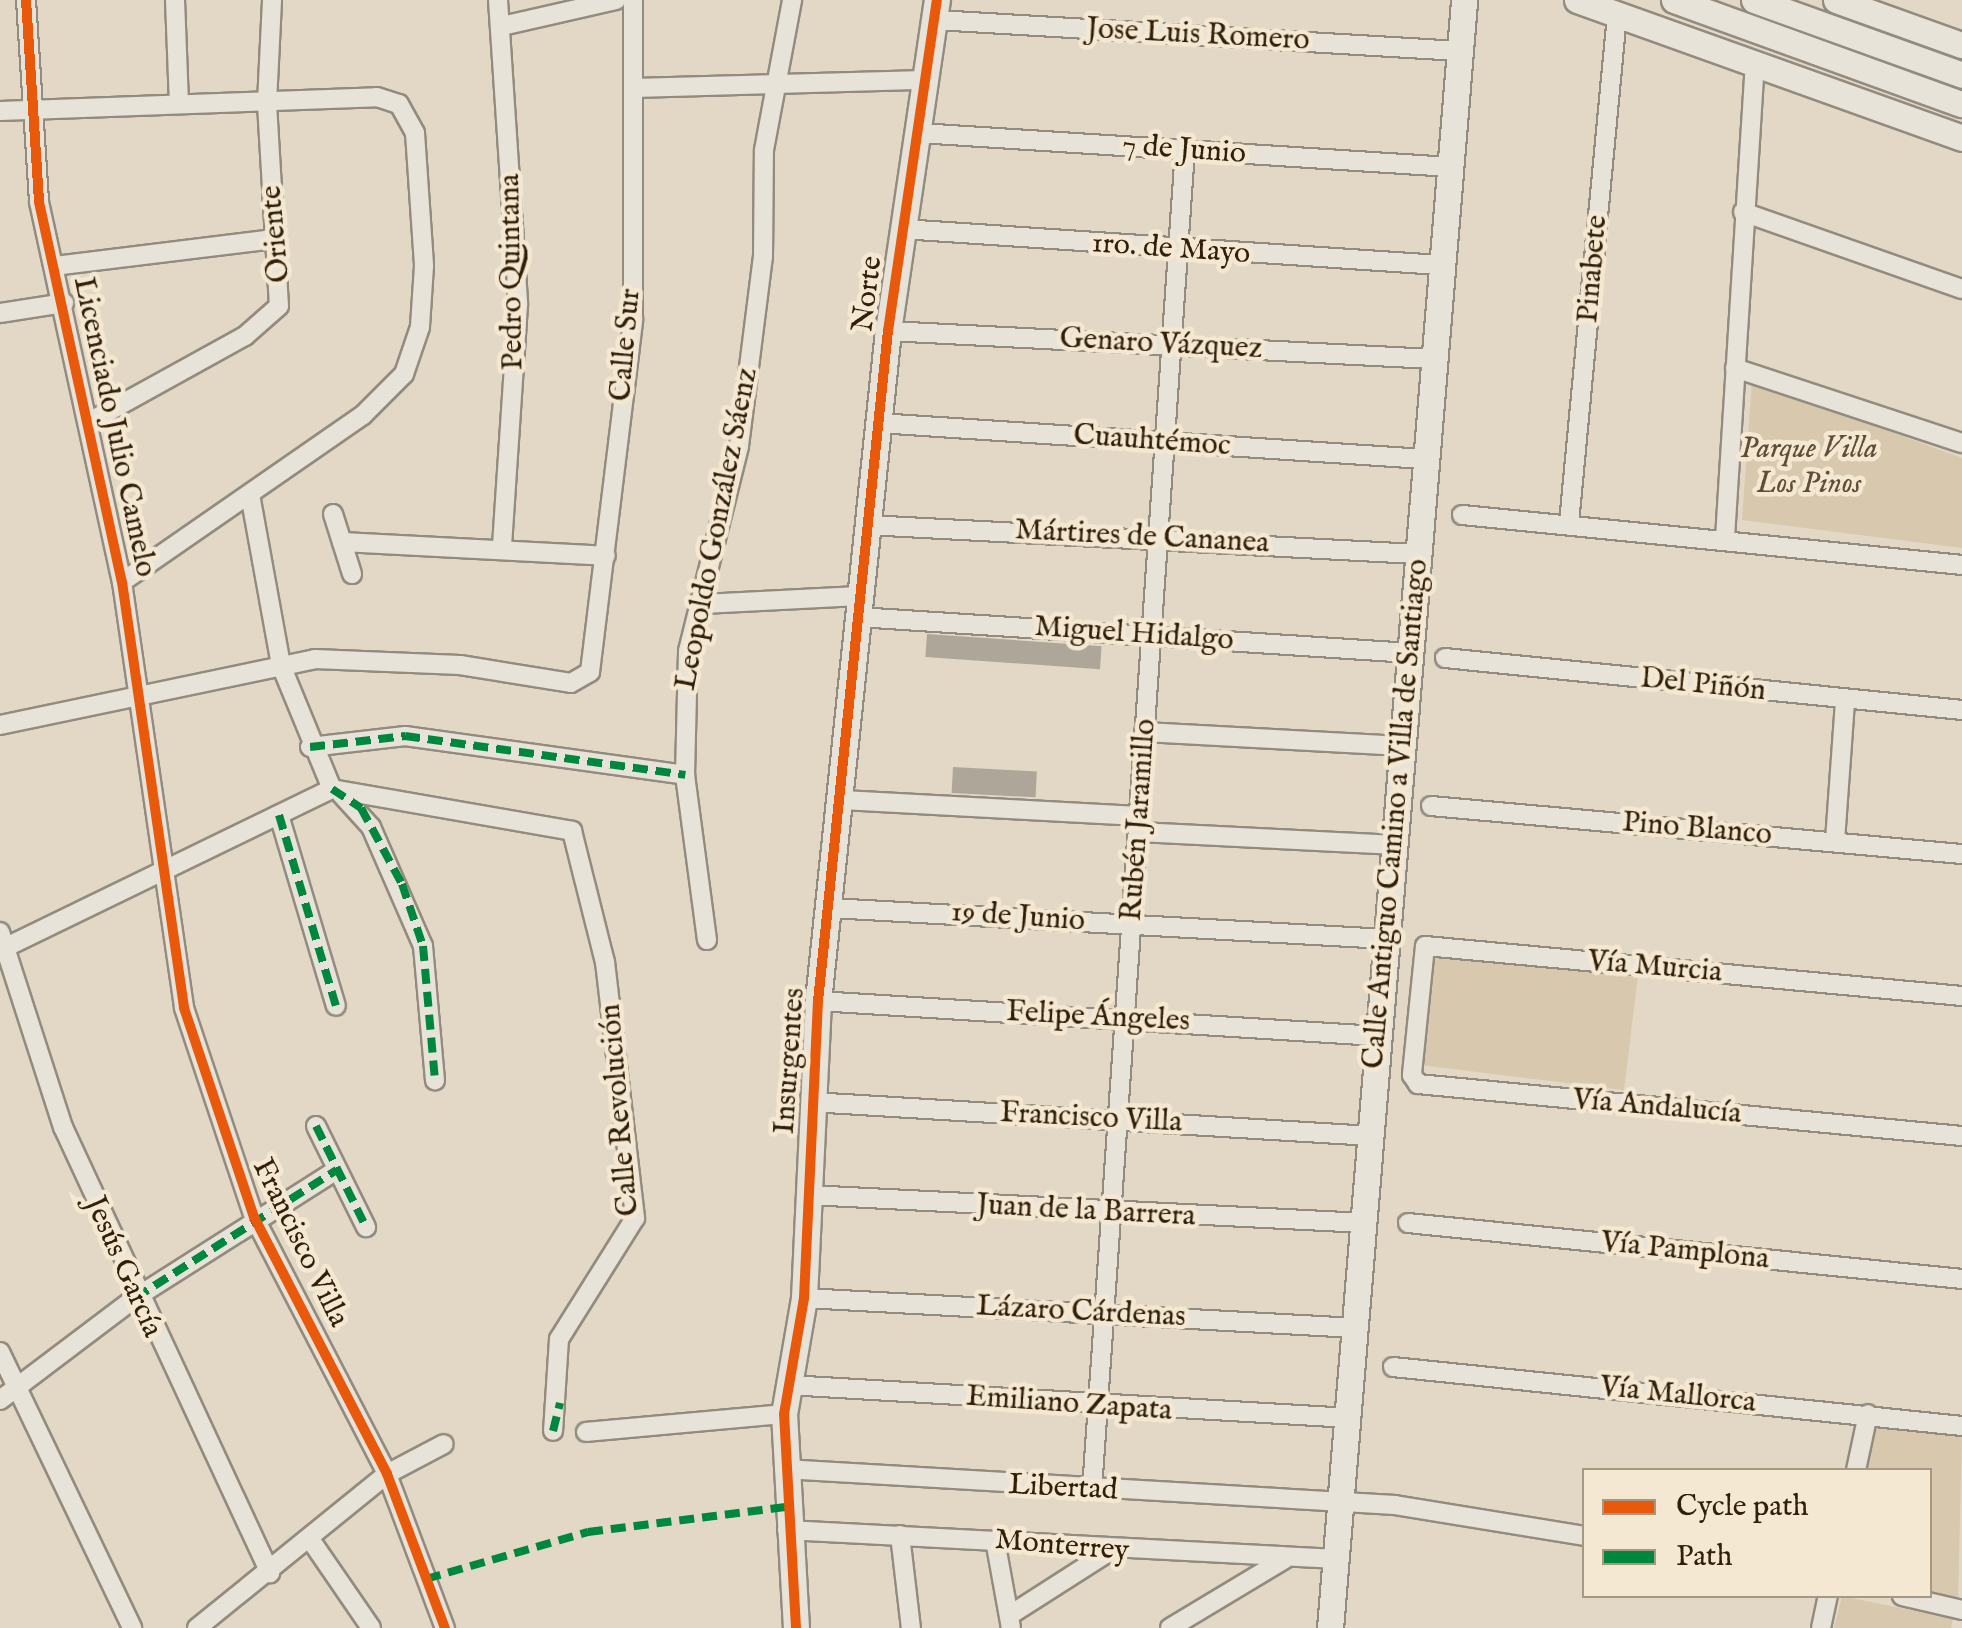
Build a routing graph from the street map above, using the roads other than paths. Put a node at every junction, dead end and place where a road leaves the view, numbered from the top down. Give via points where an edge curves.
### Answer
1 (26, 0) edge
2 (175, 0) edge
3 (498, 0) edge
4 (616, 0) edge
5 (633, 0) edge
6 (792, 0) edge
7 (1464, 0) edge
8 (1577, 0) edge
9 (1674, 0) edge
10 (1754, 0) edge
11 (1836, 0) edge
12 (275, 2) edge
13 (937, 10) edge
14 (1721, 16) junction
15 (1621, 17) junction
16 (502, 26) junction
17 (1962, 45) edge
18 (1460, 51) junction
19 (1755, 66) junction
20 (1962, 75) edge
21 (774, 79) junction
22 (925, 80) junction
23 (634, 88) junction
24 (267, 103) junction
25 (179, 104) junction
26 (1962, 104) edge
27 (32, 110) junction
28 (0, 111) edge
29 (919, 133) junction
30 (1962, 138) edge
31 (1186, 151) junction
32 (1450, 167) junction
33 (1743, 212) junction
34 (902, 229) junction
35 (273, 238) junction
36 (1176, 250) junction
37 (1440, 264) junction
38 (54, 266) junction
39 (1962, 289) edge
40 (64, 304) junction
41 (0, 313) edge
42 (888, 331) junction
43 (1172, 346) junction
44 (1434, 359) junction
45 (1735, 368) junction
46 (91, 421) junction
47 (878, 423) junction
48 (1166, 442) junction
49 (1962, 442) edge
50 (1425, 458) junction
51 (250, 495) junction
52 (332, 514) dead end
53 (1462, 515) dead end
54 (1570, 523) junction
55 (867, 526) junction
56 (1160, 538) junction
57 (1725, 538) junction
58 (342, 542) junction
59 (502, 544) junction
60 (1417, 554) junction
61 (606, 556) junction
62 (1962, 564) edge
63 (352, 574) dead end
64 (122, 582) junction
65 (702, 604) junction
66 (859, 607) junction
67 (1151, 635) junction
68 (1410, 653) junction
69 (1445, 658) dead end
70 (281, 664) junction
71 (137, 695) junction
72 (1845, 700) junction
73 (1962, 710) edge
74 (0, 725) edge
75 (1144, 732) junction
76 (1402, 746) junction
77 (310, 747) junction
78 (685, 776) junction
79 (332, 790) junction
80 (842, 800) junction
81 (1432, 806) dead end
82 (279, 815) junction
83 (1138, 824) junction
84 (1835, 841) junction
85 (1393, 845) junction
86 (1962, 854) edge
87 (165, 863) junction
88 (830, 908) junction
89 (1132, 925) junction
90 (1386, 939) junction
91 (707, 940) dead end
92 (1, 943) edge
93 (1962, 996) edge
94 (818, 1001) junction
95 (336, 1006) dead end
96 (1125, 1018) junction
97 (1413, 1021) joint
98 (1378, 1036) junction
99 (435, 1080) dead end
100 (811, 1102) junction
101 (1120, 1119) junction
102 (316, 1126) dead end
103 (1371, 1136) junction
104 (1962, 1136) edge
105 (337, 1170) junction
106 (808, 1194) junction
107 (1116, 1213) junction
108 (254, 1217) junction
109 (1364, 1223) junction
110 (1408, 1223) dead end
111 (366, 1227) dead end
112 (1962, 1278) edge
113 (135, 1298) junction
114 (804, 1298) junction
115 (1106, 1312) junction
116 (1357, 1328) junction
117 (0, 1352) edge
118 (1393, 1366) dead end
119 (788, 1385) junction
120 (17, 1387) junction
121 (0, 1400) edge
122 (1100, 1408) junction
123 (784, 1414) junction
124 (1868, 1414) junction
125 (1350, 1418) junction
126 (1962, 1426) edge
127 (553, 1432) dead end
128 (586, 1432) dead end
129 (444, 1444) dead end
130 (1856, 1468) edge
131 (784, 1470) junction
132 (387, 1474) junction
133 (1092, 1490) junction
134 (1342, 1502) junction
135 (787, 1530) junction
136 (900, 1535) junction
137 (1582, 1536) edge
138 (995, 1540) junction
139 (312, 1542) junction
140 (1110, 1551) junction
141 (1285, 1559) junction
142 (1337, 1559) junction
143 (270, 1574) junction
144 (1828, 1598) edge
145 (1911, 1598) edge
146 (1962, 1610) edge
147 (1010, 1621) edge
148 (132, 1628) edge
149 (197, 1628) edge
150 (370, 1628) edge
151 (446, 1628) edge
152 (796, 1628) edge
153 (910, 1628) edge
154 (1170, 1628) edge
155 (1330, 1628) edge
156 (1820, 1628) edge

1 - 27 street, Licenciado Julio Camelo
2 - 25 street
3 - 16 street, Pedro Quintana
4 - 16 street
5 - 23 street, Calle Sur
6 - 21 street, Leopoldo González Sáenz
7 - 18 street, Calle Antiguo Camino a Villa de Santiago
8 - 15 street
9 - 14 street
10 - 20 street
11 - 17 street
12 - 24 street, Oriente
13 - 18 street, Jose Luis Romero
13 - 22 street, Norte
14 - 15 street
14 - 26 street
15 - 19 street
15 - 54 street, Pinabete
16 - 59 street, Pedro Quintana via 518,305
18 - 32 street, Calle Antiguo Camino a Villa de Santiago
19 - 30 street
19 - 33 street
21 - 22 street
21 - 23 street
21 - 65 street, Leopoldo González Sáenz via 740,446
22 - 29 street, Norte
23 - 61 street, Calle Sur via 633,320
24 - 25 street
24 - 35 street, Oriente
24 - 51 street via 392,100 412,125 423,180 416,352 376,404
25 - 27 street
27 - 28 street
27 - 38 street, Licenciado Julio Camelo
29 - 31 street, 7 de Junio
29 - 34 street, Norte
31 - 32 street, 7 de Junio
31 - 36 street, Rubén Jaramillo
32 - 37 street, Calle Antiguo Camino a Villa de Santiago
33 - 39 street
33 - 45 street
34 - 36 street, 1ro. de Mayo
34 - 42 street, Norte
35 - 38 street
35 - 46 street, Oriente via 281,298 274,314
36 - 37 street, 1ro. de Mayo
36 - 43 street, Rubén Jaramillo
37 - 44 street, Calle Antiguo Camino a Villa de Santiago
38 - 40 street, Licenciado Julio Camelo
40 - 41 street
40 - 46 street, Licenciado Julio Camelo
42 - 43 street, Genaro Vázquez
42 - 47 street, Norte
43 - 44 street, Genaro Vázquez
43 - 48 street, Rubén Jaramillo
44 - 50 street, Calle Antiguo Camino a Villa de Santiago
45 - 49 street
45 - 57 street
46 - 64 street, Licenciado Julio Camelo
47 - 48 street, Cuauhtémoc
47 - 55 street, Norte
48 - 50 street, Cuauhtémoc
48 - 56 street, Rubén Jaramillo
50 - 60 street, Calle Antiguo Camino a Villa de Santiago
51 - 64 street
51 - 70 street
52 - 58 street
53 - 54 street
54 - 57 street
55 - 56 street, Mártires de Cananea
55 - 66 street, Norte
56 - 60 street, Mártires de Cananea
56 - 67 street, Rubén Jaramillo
57 - 62 street
58 - 59 street
58 - 63 street
59 - 61 street
60 - 68 street, Calle Antiguo Camino a Villa de Santiago
61 - 70 street, Calle Sur via 597,655 578,681 370,658
64 - 71 street, Licenciado Julio Camelo
65 - 66 street, Miguel Hidalgo
65 - 78 street, Leopoldo González Sáenz via 688,651
66 - 67 street, Miguel Hidalgo
66 - 80 street, Insurgentes
67 - 68 street, Miguel Hidalgo
67 - 75 street, Rubén Jaramillo
68 - 76 street, Calle Antiguo Camino a Villa de Santiago
69 - 72 street, Del Piñón
70 - 71 street
70 - 77 street
71 - 74 street
71 - 87 street, Licenciado Julio Camelo
72 - 73 street, Del Piñón
72 - 84 street
75 - 76 street
75 - 83 street, Rubén Jaramillo
76 - 85 street, Calle Antiguo Camino a Villa de Santiago
77 - 78 street via 406,736
77 - 79 street
78 - 91 street, Leopoldo González Sáenz
79 - 82 street
79 - 99 street via 361,808 402,884 423,946
79 - 127 street, Calle Revolución via 572,831 605,962 635,1218 559,1339 560,1403
80 - 83 street
80 - 88 street, Insurgentes
81 - 84 street, Pino Blanco
82 - 87 street
82 - 95 street
83 - 85 street
83 - 89 street, Rubén Jaramillo
84 - 86 street, Pino Blanco
85 - 90 street, Calle Antiguo Camino a Villa de Santiago
87 - 92 street
87 - 108 street, Francisco Villa via 184,1008
88 - 89 street, 19 de Junio
88 - 94 street, Insurgentes
89 - 90 street, 19 de Junio
89 - 96 street, Rubén Jaramillo
90 - 98 street, Calle Antiguo Camino a Villa de Santiago
92 - 113 street, Jesús García
93 - 97 street, Vía Murcia via 1430,946 1420,953
94 - 96 street, Felipe Ángeles
94 - 100 street, Insurgentes
96 - 98 street, Felipe Ángeles
96 - 101 street, Rubén Jaramillo
97 - 104 street, Vía Andalucía via 1418,1084
98 - 103 street, Calle Antiguo Camino a Villa de Santiago
100 - 101 street, Francisco Villa
100 - 106 street, Insurgentes
101 - 103 street, Francisco Villa
101 - 107 street, Rubén Jaramillo
102 - 105 street
103 - 109 street, Calle Antiguo Camino a Villa de Santiago
105 - 108 street
105 - 111 street
106 - 107 street, Juan de la Barrera
106 - 114 street, Insurgentes
107 - 109 street, Juan de la Barrera
107 - 115 street, Rubén Jaramillo
108 - 113 street
108 - 132 street, Francisco Villa
109 - 116 street, Calle Antiguo Camino a Villa de Santiago
110 - 112 street, Vía Pamplona
113 - 120 street
113 - 143 street, Jesús García
114 - 115 street, Lázaro Cárdenas
114 - 119 street, Insurgentes
115 - 116 street, Lázaro Cárdenas
115 - 122 street, Rubén Jaramillo
116 - 125 street, Calle Antiguo Camino a Villa de Santiago
117 - 120 street
118 - 124 street, Vía Mallorca
119 - 122 street, Emiliano Zapata
119 - 123 street, Insurgentes
120 - 121 street
120 - 148 street
122 - 125 street, Emiliano Zapata
122 - 133 street, Rubén Jaramillo
123 - 128 street
123 - 131 street, Insurgentes
124 - 126 street, Vía Mallorca
124 - 130 street
125 - 134 street, Calle Antiguo Camino a Villa de Santiago
129 - 132 street
131 - 133 street, Libertad
131 - 135 street, Insurgentes
132 - 139 street
132 - 151 street, Francisco Villa
133 - 134 street, Libertad
134 - 137 street, Libertad
134 - 142 street, Calle Antiguo Camino a Villa de Santiago
135 - 136 street, Monterrey
135 - 152 street, Insurgentes
136 - 138 street, Monterrey
136 - 153 street
138 - 140 street, Monterrey
138 - 147 street
139 - 143 street
139 - 150 street
140 - 141 street, Monterrey
140 - 147 street
141 - 142 street, Monterrey
141 - 154 street
142 - 155 street, Calle Antiguo Camino a Villa de Santiago
143 - 149 street
144 - 156 street
145 - 146 street

